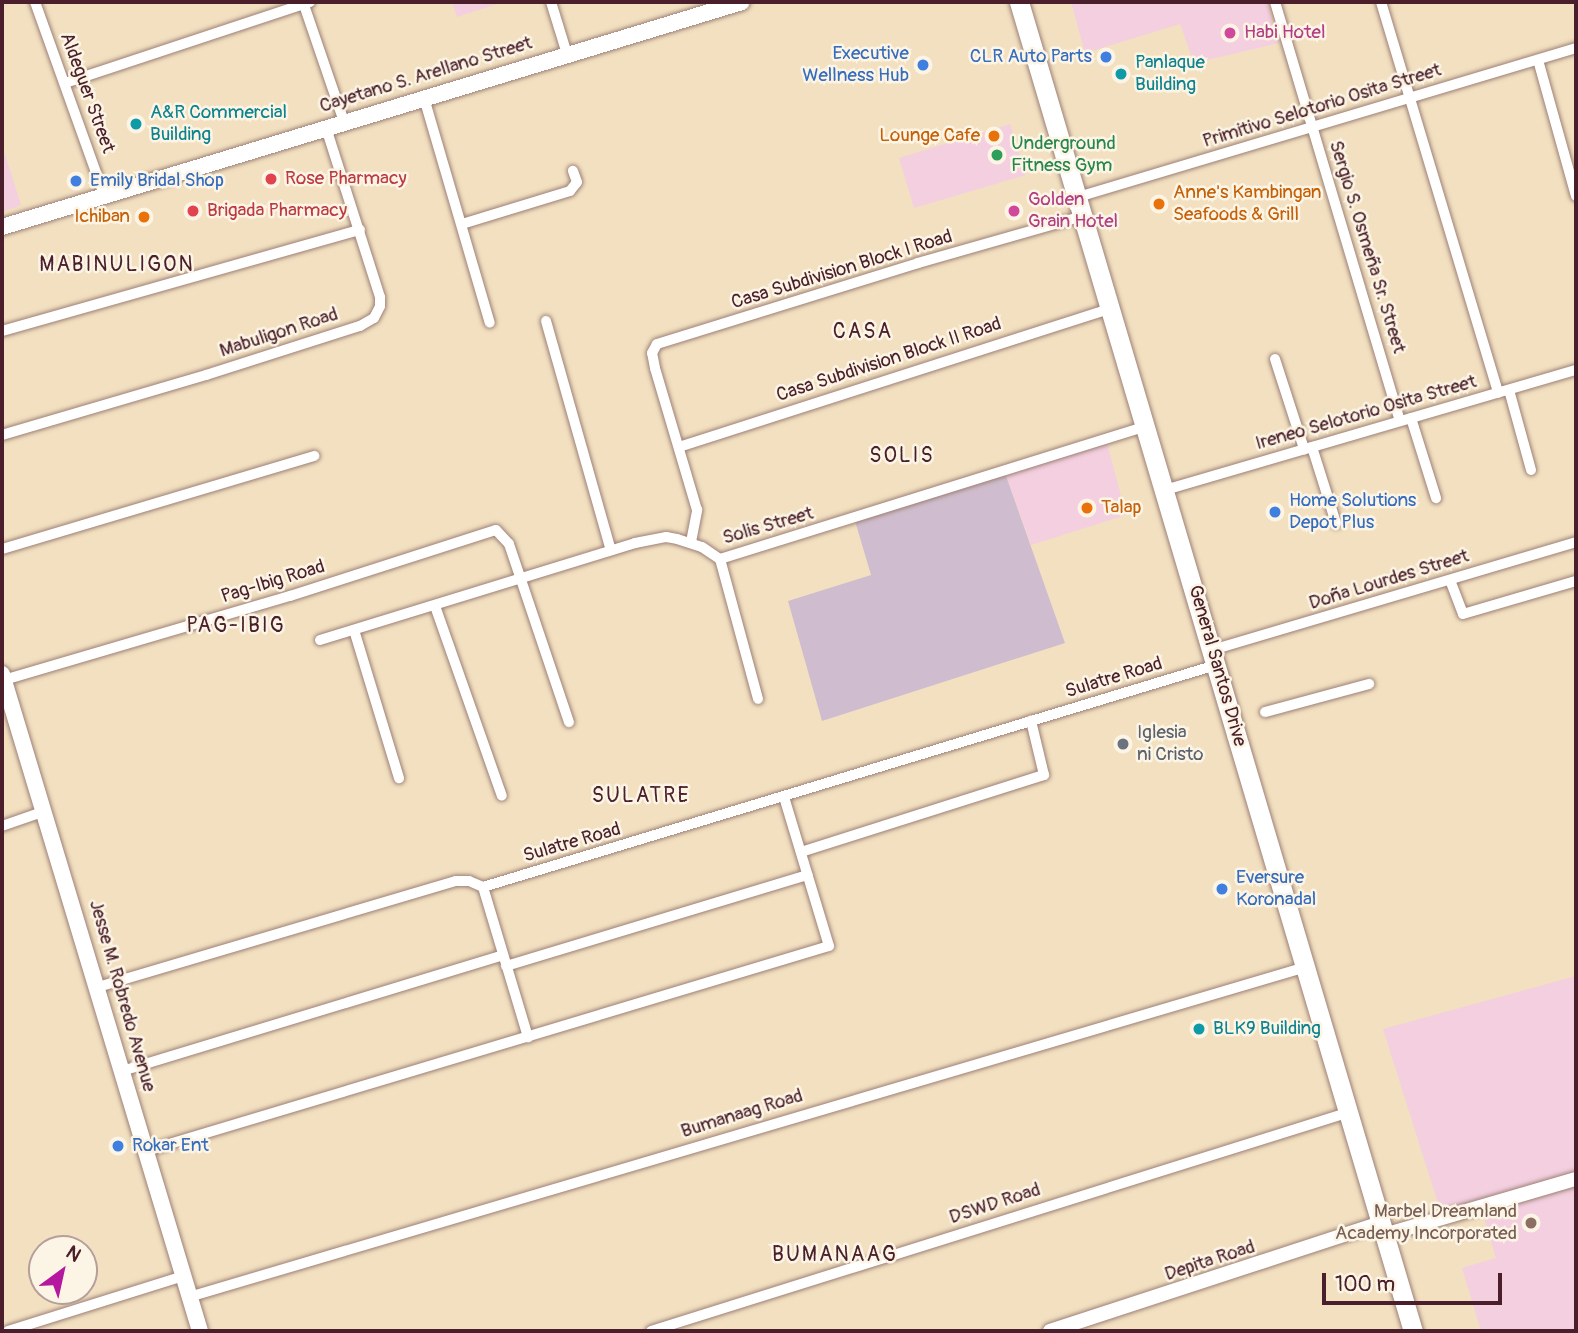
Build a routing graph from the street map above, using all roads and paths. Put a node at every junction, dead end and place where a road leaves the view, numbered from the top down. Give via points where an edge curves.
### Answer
1 (35, 2) edge
2 (551, 2) edge
3 (742, 2) edge
4 (1019, 2) edge
5 (1275, 2) edge
6 (1381, 2) edge
7 (305, 3) edge
8 (1576, 48) edge
9 (568, 54) junction
10 (1538, 60) junction
11 (65, 83) junction
12 (424, 98) junction
13 (1410, 98) junction
14 (344, 122) junction
15 (1313, 127) junction
16 (326, 128) junction
17 (573, 171) dead end
18 (1576, 196) edge
19 (105, 197) junction
20 (1081, 207) junction
21 (461, 224) junction
22 (2, 227) edge
23 (1047, 227) joint
24 (359, 230) junction
25 (1111, 307) junction
26 (546, 321) dead end
27 (490, 323) dead end
28 (2, 331) edge
29 (1275, 359) dead end
30 (1576, 370) edge
31 (1503, 391) junction
32 (1406, 420) junction
33 (1147, 426) junction
34 (2, 435) edge
35 (679, 447) junction
36 (1308, 448) junction
37 (314, 456) dead end
38 (1531, 470) dead end
39 (1166, 489) junction
40 (1436, 498) dead end
41 (1336, 523) dead end
42 (691, 542) junction
43 (1576, 542) edge
44 (2, 549) edge
45 (611, 550) junction
46 (720, 559) junction
47 (520, 579) junction
48 (1450, 580) junction
49 (1576, 581) edge
50 (435, 606) junction
51 (354, 630) junction
52 (320, 640) dead end
53 (1214, 657) junction
54 (4, 683) edge
55 (1369, 684) dead end
56 (758, 699) dead end
57 (1265, 712) dead end
58 (1031, 721) junction
59 (569, 722) dead end
60 (399, 778) dead end
61 (502, 796) dead end
62 (784, 797) junction
63 (45, 811) junction
64 (2, 826) edge
65 (801, 852) junction
66 (808, 876) junction
67 (483, 887) junction
68 (505, 961) junction
69 (1306, 967) junction
70 (98, 987) junction
71 (528, 1037) junction
72 (122, 1071) junction
73 (1350, 1112) junction
74 (146, 1151) junction
75 (1576, 1179) edge
76 (1383, 1229) junction
77 (183, 1276) junction
78 (190, 1297) junction
79 (8, 1331) edge
80 (200, 1331) edge
81 (651, 1331) edge
82 (1050, 1331) edge
83 (1413, 1331) edge

1 - 11 street, Aldeguer Street
2 - 9 street
3 - 9 main road, Cayetano S. Arellano Street
4 - 20 highway, General Santos Drive
5 - 15 street, Sergio S. Osmeña Sr. Street
6 - 13 street
7 - 11 street
7 - 14 street
8 - 10 street, Primitivo Selotorio Osita Street
9 - 12 main road, Cayetano S. Arellano Street
10 - 13 street, Primitivo Selotorio Osita Street
10 - 18 street
11 - 19 street, Aldeguer Street
12 - 14 main road, Cayetano S. Arellano Street
12 - 21 street
13 - 15 street, Primitivo Selotorio Osita Street
13 - 31 street
14 - 16 main road, Cayetano S. Arellano Street
15 - 20 street, Primitivo Selotorio Osita Street
15 - 32 street, Sergio S. Osmeña Sr. Street
16 - 19 main road, Cayetano S. Arellano Street
16 - 24 street, Mabuligon Road
17 - 21 street via 577,182 570,191
19 - 22 main road, Cayetano S. Arellano Street
20 - 23 street, Primitivo Selotorio Osita Street
20 - 25 highway, General Santos Drive
21 - 27 street
23 - 35 street, Casa Subdivision Block I Road via 655,346 652,353
24 - 28 street
24 - 34 street, Mabuligon Road via 380,297 378,313 368,323
25 - 33 highway, General Santos Drive
25 - 35 street, Casa Subdivision Block II Road
26 - 45 street
29 - 36 street
30 - 31 street, Ireneo Selotorio Osita Street
31 - 32 street, Ireneo Selotorio Osita Street
31 - 38 street
32 - 36 street, Ireneo Selotorio Osita Street
32 - 40 street, Sergio S. Osmeña Sr. Street
33 - 39 highway, General Santos Drive
33 - 46 street, Solis Street
35 - 42 street via 698,514
36 - 39 street, Ireneo Selotorio Osita Street
36 - 41 street
37 - 44 street
39 - 53 highway, General Santos Drive
42 - 45 street, Solis Street via 666,537
42 - 46 street, Solis Street
43 - 48 street, Doña Lourdes Street
45 - 47 street, Solis Street
46 - 56 street
47 - 50 street, Solis Street
47 - 54 street, Pag-Ibig Road via 507,538 490,530
47 - 59 street, Pag-Ibig Road
48 - 49 street via 1463,614
48 - 53 street, Doña Lourdes Street
50 - 51 street, Solis Street
50 - 61 street
51 - 52 street, Solis Street
51 - 60 street
53 - 58 street, Sulatre Road
53 - 69 highway, General Santos Drive
54 - 63 main road, Jesse M. Robredo Avenue
55 - 57 street
58 - 62 street, Sulatre Road
58 - 65 street via 1044,775
62 - 65 street
62 - 67 street, Sulatre Road
63 - 64 street
63 - 70 main road, Jesse M. Robredo Avenue
65 - 66 street
66 - 68 street
66 - 71 street via 829,946
67 - 68 street
67 - 70 street, Sulatre Road via 456,881
68 - 71 street
68 - 72 street
69 - 73 highway, General Santos Drive
69 - 78 street, Bumanaag Road
70 - 72 main road, Jesse M. Robredo Avenue
71 - 74 street
72 - 74 main road, Jesse M. Robredo Avenue
73 - 76 highway, General Santos Drive
73 - 81 street, DSWD Road
74 - 77 main road, Jesse M. Robredo Avenue
75 - 76 street, Depita Road
76 - 82 street, Depita Road
76 - 83 highway, General Santos Drive
77 - 78 main road, Jesse M. Robredo Avenue
77 - 79 street
78 - 80 main road, Jesse M. Robredo Avenue

